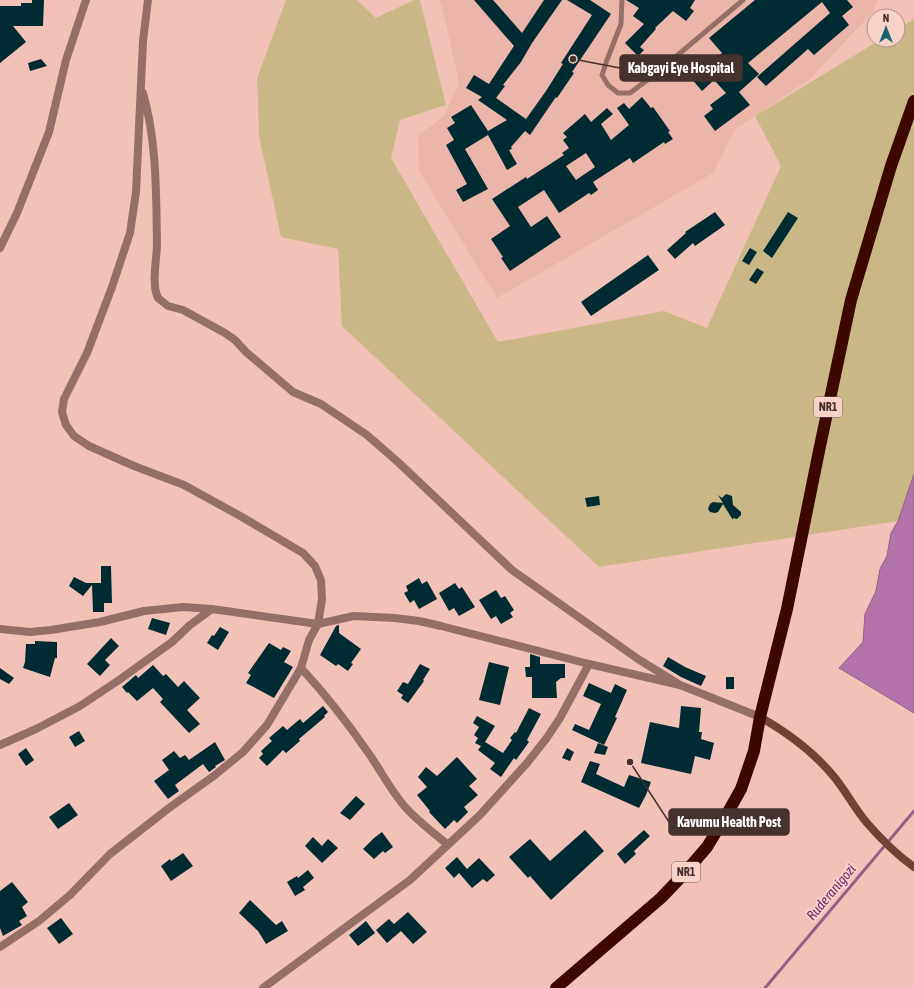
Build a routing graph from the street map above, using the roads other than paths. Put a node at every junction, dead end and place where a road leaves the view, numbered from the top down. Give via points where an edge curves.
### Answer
1 (86, 0) edge
2 (148, 0) edge
3 (622, 0) edge
4 (743, 0) edge
5 (141, 85) junction
6 (914, 101) edge
7 (0, 248) edge
8 (212, 609) junction
9 (318, 624) junction
10 (0, 630) edge
11 (589, 664) junction
12 (301, 668) junction
13 (680, 684) junction
14 (760, 717) junction
15 (0, 745) edge
16 (448, 846) junction
17 (914, 867) edge
18 (0, 947) edge
19 (263, 988) edge
20 (556, 988) edge

1 - 7 street via 66,60 49,132 17,213
2 - 5 street
3 - 4 lane via 621,24 602,75 608,85 618,93 630,93
5 - 9 street via 136,192 130,233 87,352 64,399 62,412 66,425 74,436 89,446 184,485 303,553 315,566 321,580 322,599
5 - 13 street via 153,145 158,298 168,306 189,313 225,333 293,392 321,404 367,435 512,570 638,659
6 - 14 highway, NR1 via 891,166 851,300 787,608
8 - 9 street
8 - 10 street via 164,608 51,630
8 - 15 street via 172,642 80,706
9 - 11 street via 354,616 419,621
9 - 12 street via 309,640
11 - 13 street
11 - 16 street via 546,739 501,793
12 - 16 street via 350,726 407,810
12 - 18 street via 267,725 243,752 110,854 39,921
13 - 14 street
14 - 17 street via 785,731 807,749 835,777 867,823
14 - 20 highway, NR1 via 754,751 741,789 707,847 660,898
16 - 19 street via 410,880

